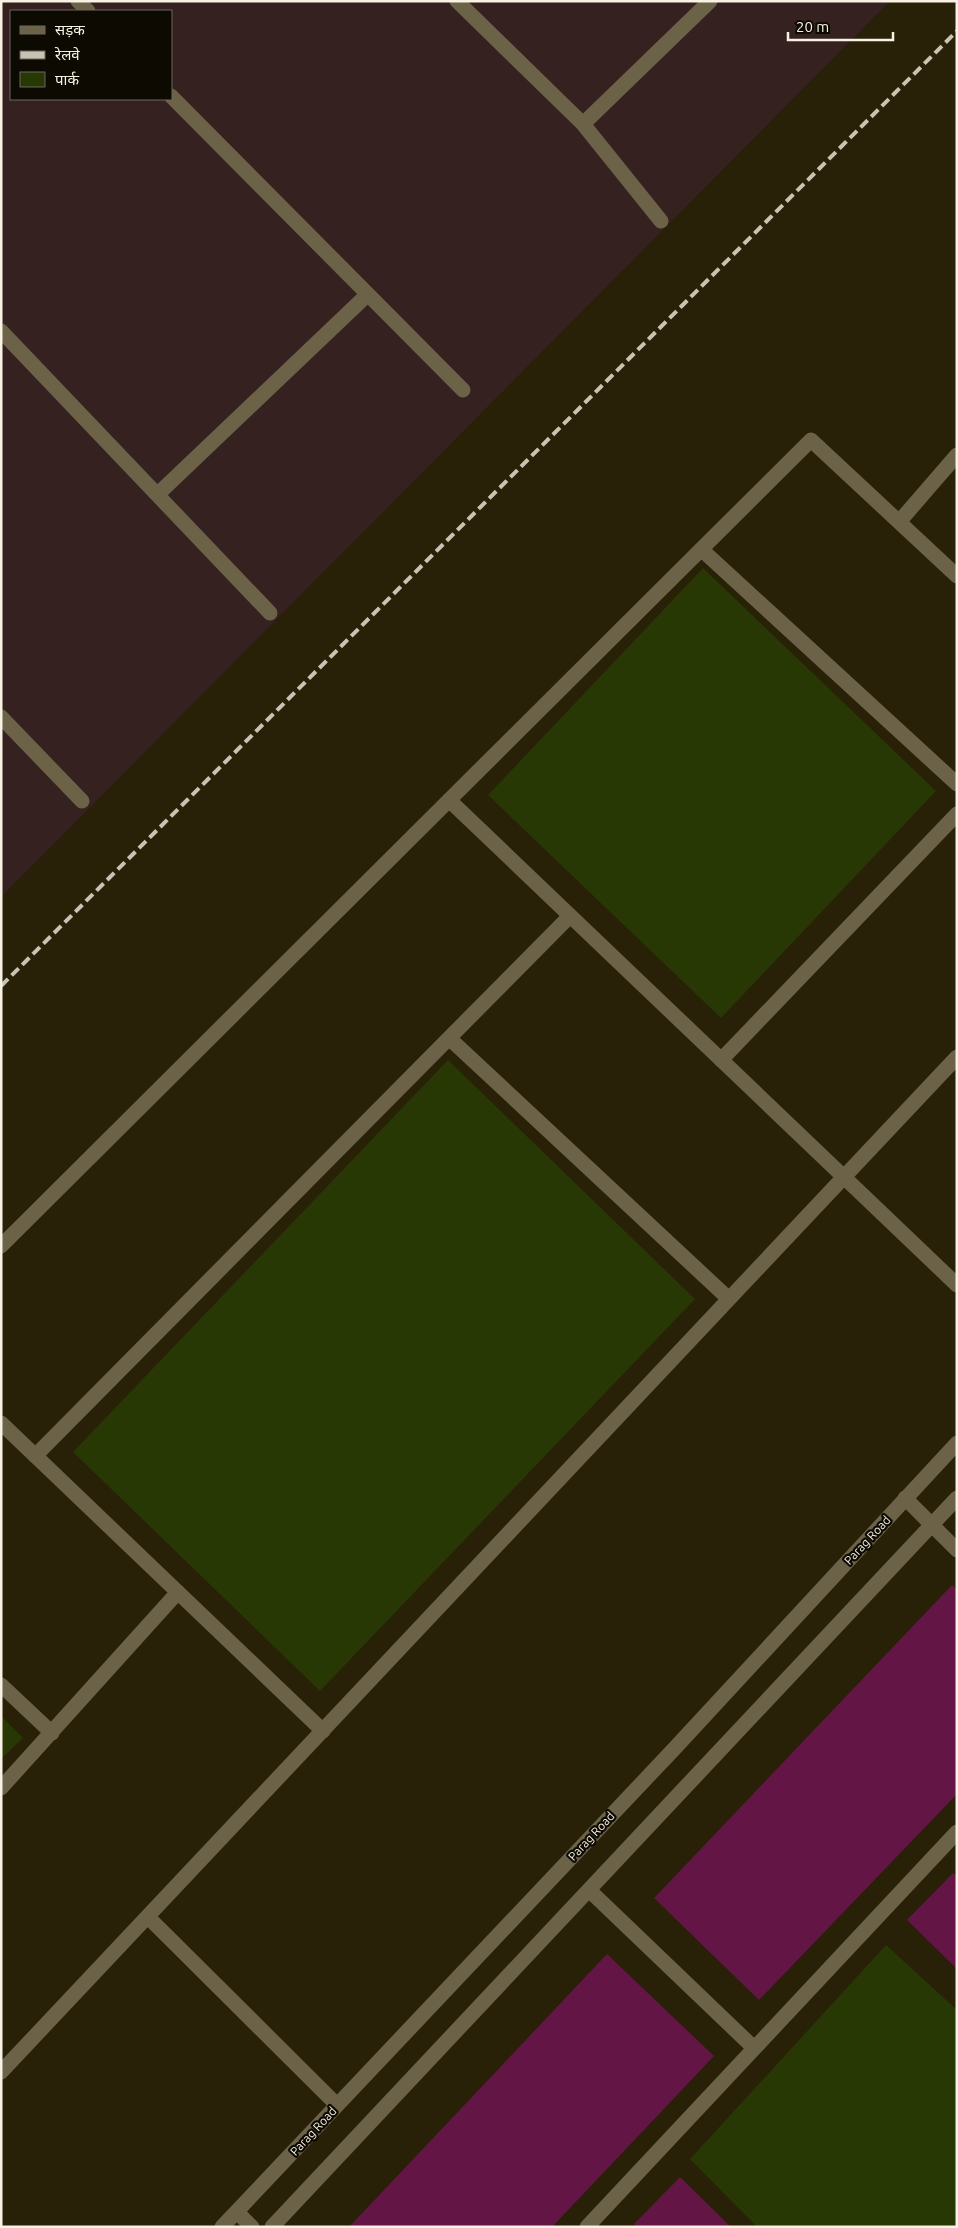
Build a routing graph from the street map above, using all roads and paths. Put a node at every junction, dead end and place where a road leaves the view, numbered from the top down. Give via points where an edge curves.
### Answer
1 (78, 1) edge
2 (457, 1) edge
3 (710, 1) edge
4 (87, 10) edge
5 (172, 97) edge
6 (582, 124) junction
7 (661, 221) dead end
8 (367, 295) junction
9 (1, 331) edge
10 (463, 390) dead end
11 (957, 455) edge
12 (158, 494) junction
13 (898, 522) junction
14 (701, 549) junction
15 (957, 576) edge
16 (270, 613) dead end
17 (1, 717) edge
18 (957, 784) edge
19 (82, 800) dead end
20 (448, 800) junction
21 (957, 814) edge
22 (570, 916) junction
23 (449, 1038) junction
24 (957, 1057) edge
25 (721, 1060) junction
26 (844, 1177) junction
27 (1, 1246) edge
28 (957, 1285) edge
29 (730, 1299) junction
30 (1, 1423) edge
31 (957, 1443) edge
32 (35, 1456) junction
33 (905, 1498) junction
34 (957, 1498) edge
35 (931, 1526) junction
36 (957, 1550) edge
37 (178, 1592) junction
38 (1, 1685) edge
39 (323, 1731) junction
40 (52, 1732) junction
41 (1, 1788) edge
42 (953, 1842) edge
43 (589, 1890) junction
44 (148, 1917) junction
45 (754, 2048) junction
46 (1, 2072) edge
47 (337, 2105) junction
48 (236, 2212) junction
49 (593, 2225) edge
50 (222, 2227) edge
51 (252, 2227) edge
52 (272, 2227) edge

1 - 4 street
2 - 6 street
3 - 6 street
5 - 8 street
6 - 7 street
8 - 10 street
8 - 12 street
9 - 12 street
11 - 13 street
12 - 16 street
13 - 14 street via 811,440
13 - 15 street
14 - 18 street
14 - 20 street
17 - 19 street
20 - 22 street
20 - 27 street
21 - 25 street
22 - 23 street
22 - 25 street
23 - 29 street
23 - 32 street
24 - 26 street
25 - 26 street
26 - 28 street
26 - 29 street
29 - 39 street
30 - 32 street
31 - 33 street, Parag Road
32 - 37 street
33 - 35 street
33 - 47 street, Parag Road via 674,1749
34 - 35 street
35 - 36 street
35 - 43 street
37 - 39 street
37 - 40 street
38 - 40 street
39 - 44 street
40 - 41 street
42 - 45 street
43 - 45 street
43 - 52 street
44 - 46 street
44 - 47 street
45 - 49 street
47 - 48 street, Parag Road
48 - 50 street, Parag Road
48 - 51 street

